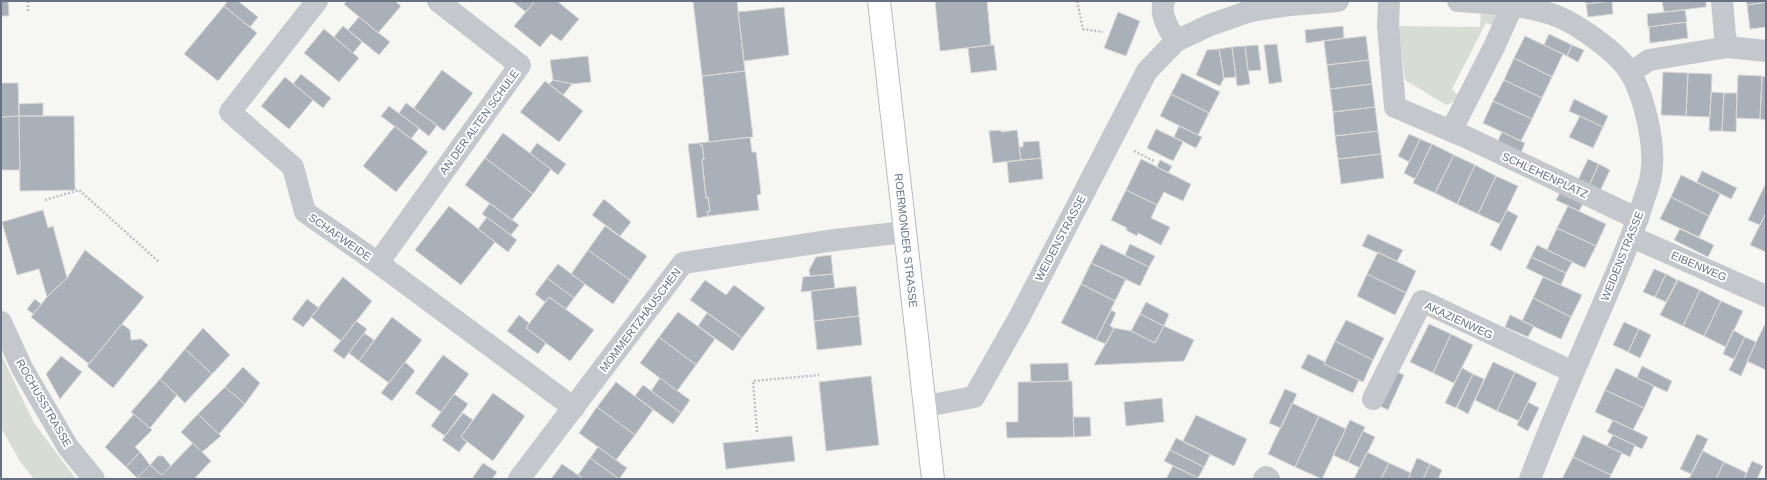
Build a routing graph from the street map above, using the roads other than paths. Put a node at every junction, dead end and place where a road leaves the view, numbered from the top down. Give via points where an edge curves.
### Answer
1 (317, 1) edge
2 (438, 1) edge
3 (880, 1) edge
4 (1164, 1) edge
5 (1338, 1) edge
6 (1389, 1) edge
7 (1458, 1) edge
8 (1722, 1) edge
9 (1509, 3) edge
10 (1176, 41) junction
11 (1728, 47) junction
12 (1766, 51) edge
13 (1630, 73) junction
14 (1451, 131) junction
15 (1635, 228) junction
16 (905, 232) junction
17 (378, 263) junction
18 (1766, 296) edge
19 (1, 322) edge
20 (1573, 372) junction
21 (1373, 399) dead end
22 (926, 406) junction
23 (574, 408) junction
24 (94, 479) edge
25 (519, 479) edge
26 (933, 479) edge
27 (1264, 479) edge
28 (1270, 479) edge
29 (1530, 479) edge

1 - 17 street, SCHAFWEIDE via 230,112 293,167 305,212
2 - 17 street, AN DER ALTEN SCHULE via 520,65
3 - 16 main road, ROERMONDER STRASSE
4 - 10 street via 1162,6 1167,26
5 - 10 street, WEIDENSTRASSE via 1250,11 1210,25
6 - 14 street, SCHLEHENPLATZ via 1388,27 1395,107
7 - 9 street, WEIDENSTRASSE
8 - 11 street
9 - 13 street, WEIDENSTRASSE via 1550,13 1585,31 1610,51
9 - 14 street via 1494,47
10 - 22 street, WEIDENSTRASSE via 1148,71 1020,316 974,397
11 - 12 street
11 - 13 street via 1649,60
13 - 15 street, WEIDENSTRASSE via 1646,113 1651,143 1652,174
14 - 15 street, SCHLEHENPLATZ
15 - 18 street, EIBENWEG
15 - 20 street, WEIDENSTRASSE
16 - 22 main road, ROERMONDER STRASSE
16 - 23 street, MOMMERTZHÄUSCHEN via 683,263
17 - 23 street, SCHAFWEIDE
19 - 24 street, ROCHUSSTRASSE via 22,368 68,447
20 - 21 street, AKAZIENWEG via 1422,302
20 - 29 street, WEIDENSTRASSE
22 - 26 main road, ROERMONDER STRASSE
23 - 25 street, MOMMERTZHÄUSCHEN
27 - 28 street

